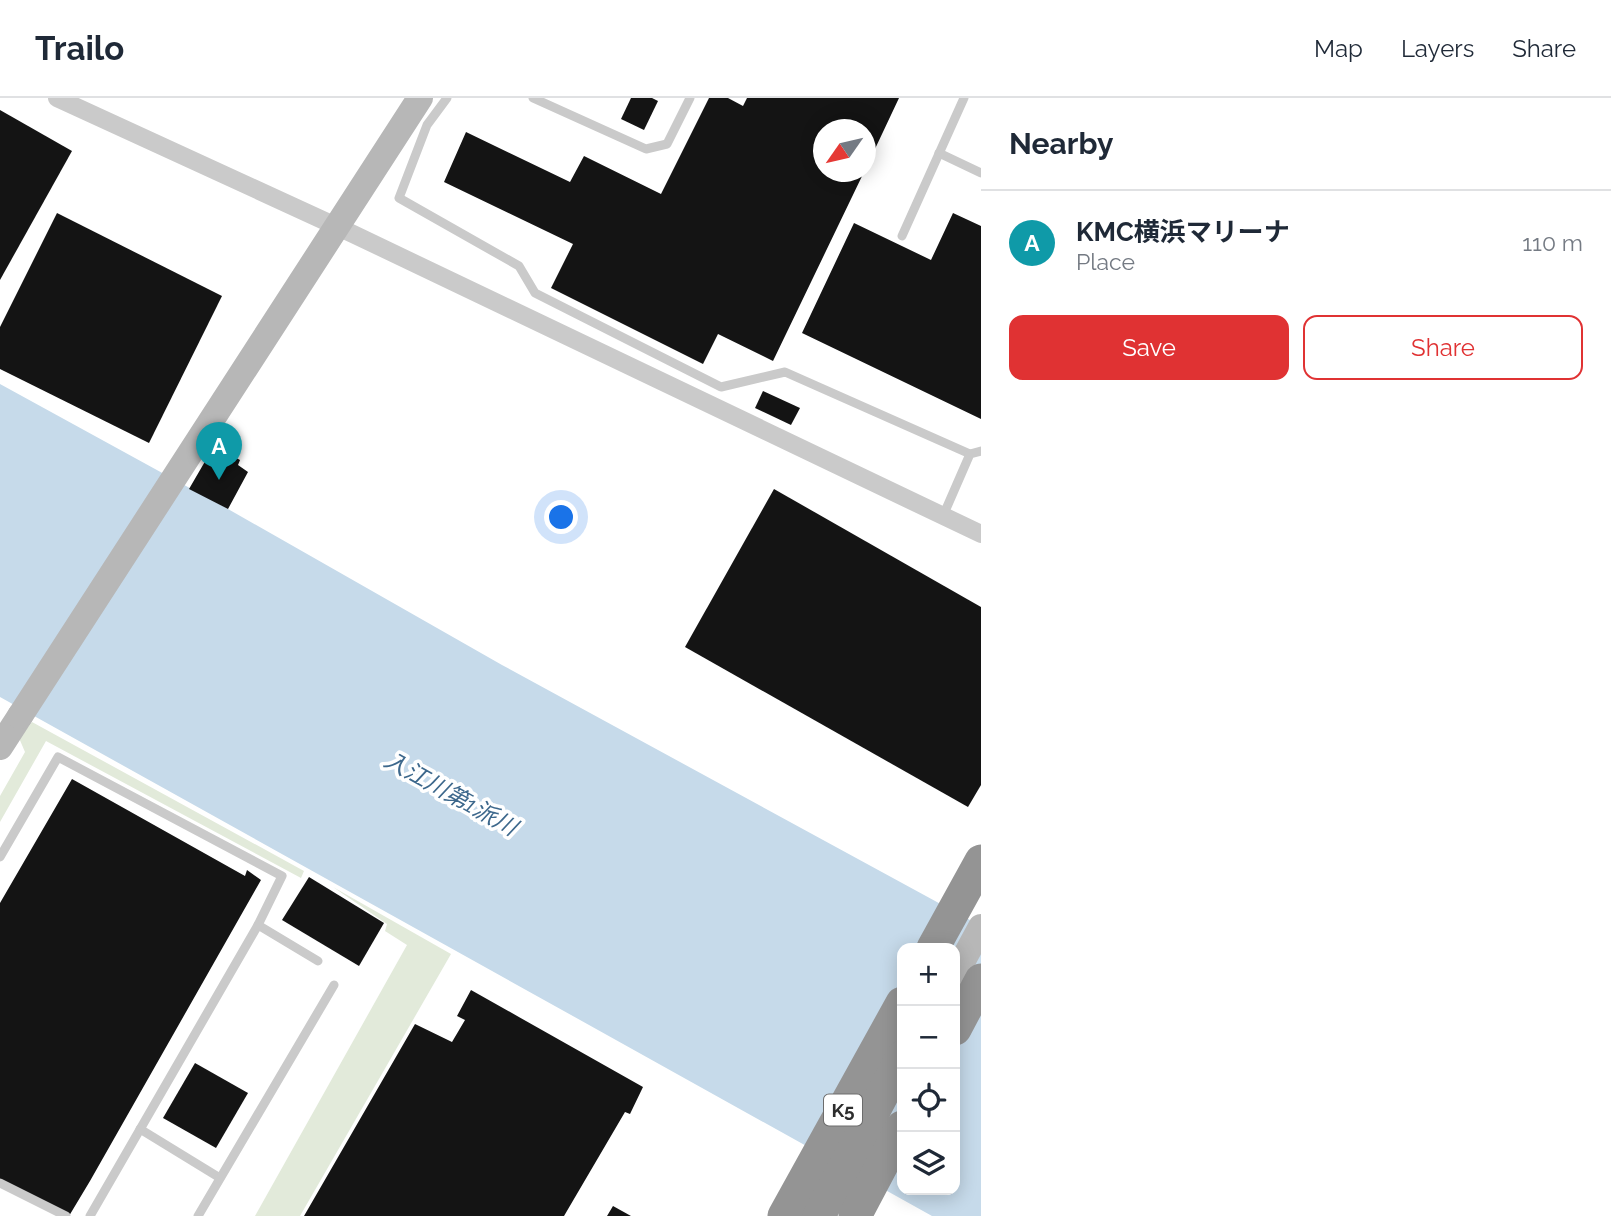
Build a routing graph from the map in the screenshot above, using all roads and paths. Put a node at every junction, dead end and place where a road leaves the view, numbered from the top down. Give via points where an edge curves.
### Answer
1 (57, 98) edge
2 (401, 98) edge
3 (420, 98) edge
4 (447, 98) edge
5 (533, 98) edge
6 (690, 98) edge
7 (964, 98) edge
8 (939, 153) junction
9 (981, 173) edge
10 (902, 236) dead end
11 (981, 451) edge
12 (970, 454) junction
13 (943, 516) junction
14 (981, 534) edge
15 (9, 714) edge
16 (0, 747) edge
17 (0, 857) edge
18 (981, 862) edge
19 (974, 897) edge
20 (258, 925) junction
21 (981, 927) edge
22 (937, 943) edge
23 (938, 943) edge
24 (950, 943) edge
25 (958, 943) edge
26 (318, 961) dead end
27 (960, 966) edge
28 (981, 980) edge
29 (334, 985) dead end
30 (900, 1006) edge
31 (897, 1019) edge
32 (960, 1020) edge
33 (897, 1038) edge
34 (897, 1067) edge
35 (897, 1081) edge
36 (140, 1129) junction
37 (899, 1132) edge
38 (220, 1178) junction
39 (0, 1184) edge
40 (66, 1216) edge
41 (90, 1216) edge
42 (198, 1216) edge
43 (784, 1216) edge
44 (790, 1216) edge
45 (795, 1216) edge
46 (819, 1216) edge
47 (825, 1216) edge
48 (855, 1216) edge

1 - 13 street
2 - 15 street
3 - 15 street, bridge
4 - 12 lane via 427,125 399,198 519,266 535,293 721,387 785,372
5 - 6 lane via 646,149 667,144
7 - 8 lane
8 - 9 lane
8 - 10 lane
11 - 12 lane
12 - 13 lane
13 - 14 street
15 - 16 street
17 - 20 lane via 58,757 282,876
18 - 19 street
18 - 22 highway
19 - 23 street
19 - 24 highway
19 - 25 highway
20 - 26 lane
20 - 36 lane
21 - 27 street
28 - 32 highway
29 - 38 lane
30 - 43 highway, K5
31 - 44 street
33 - 45 highway, K5
34 - 46 highway
35 - 47 street
36 - 38 lane
36 - 41 lane
37 - 48 highway
38 - 42 lane
39 - 40 lane

